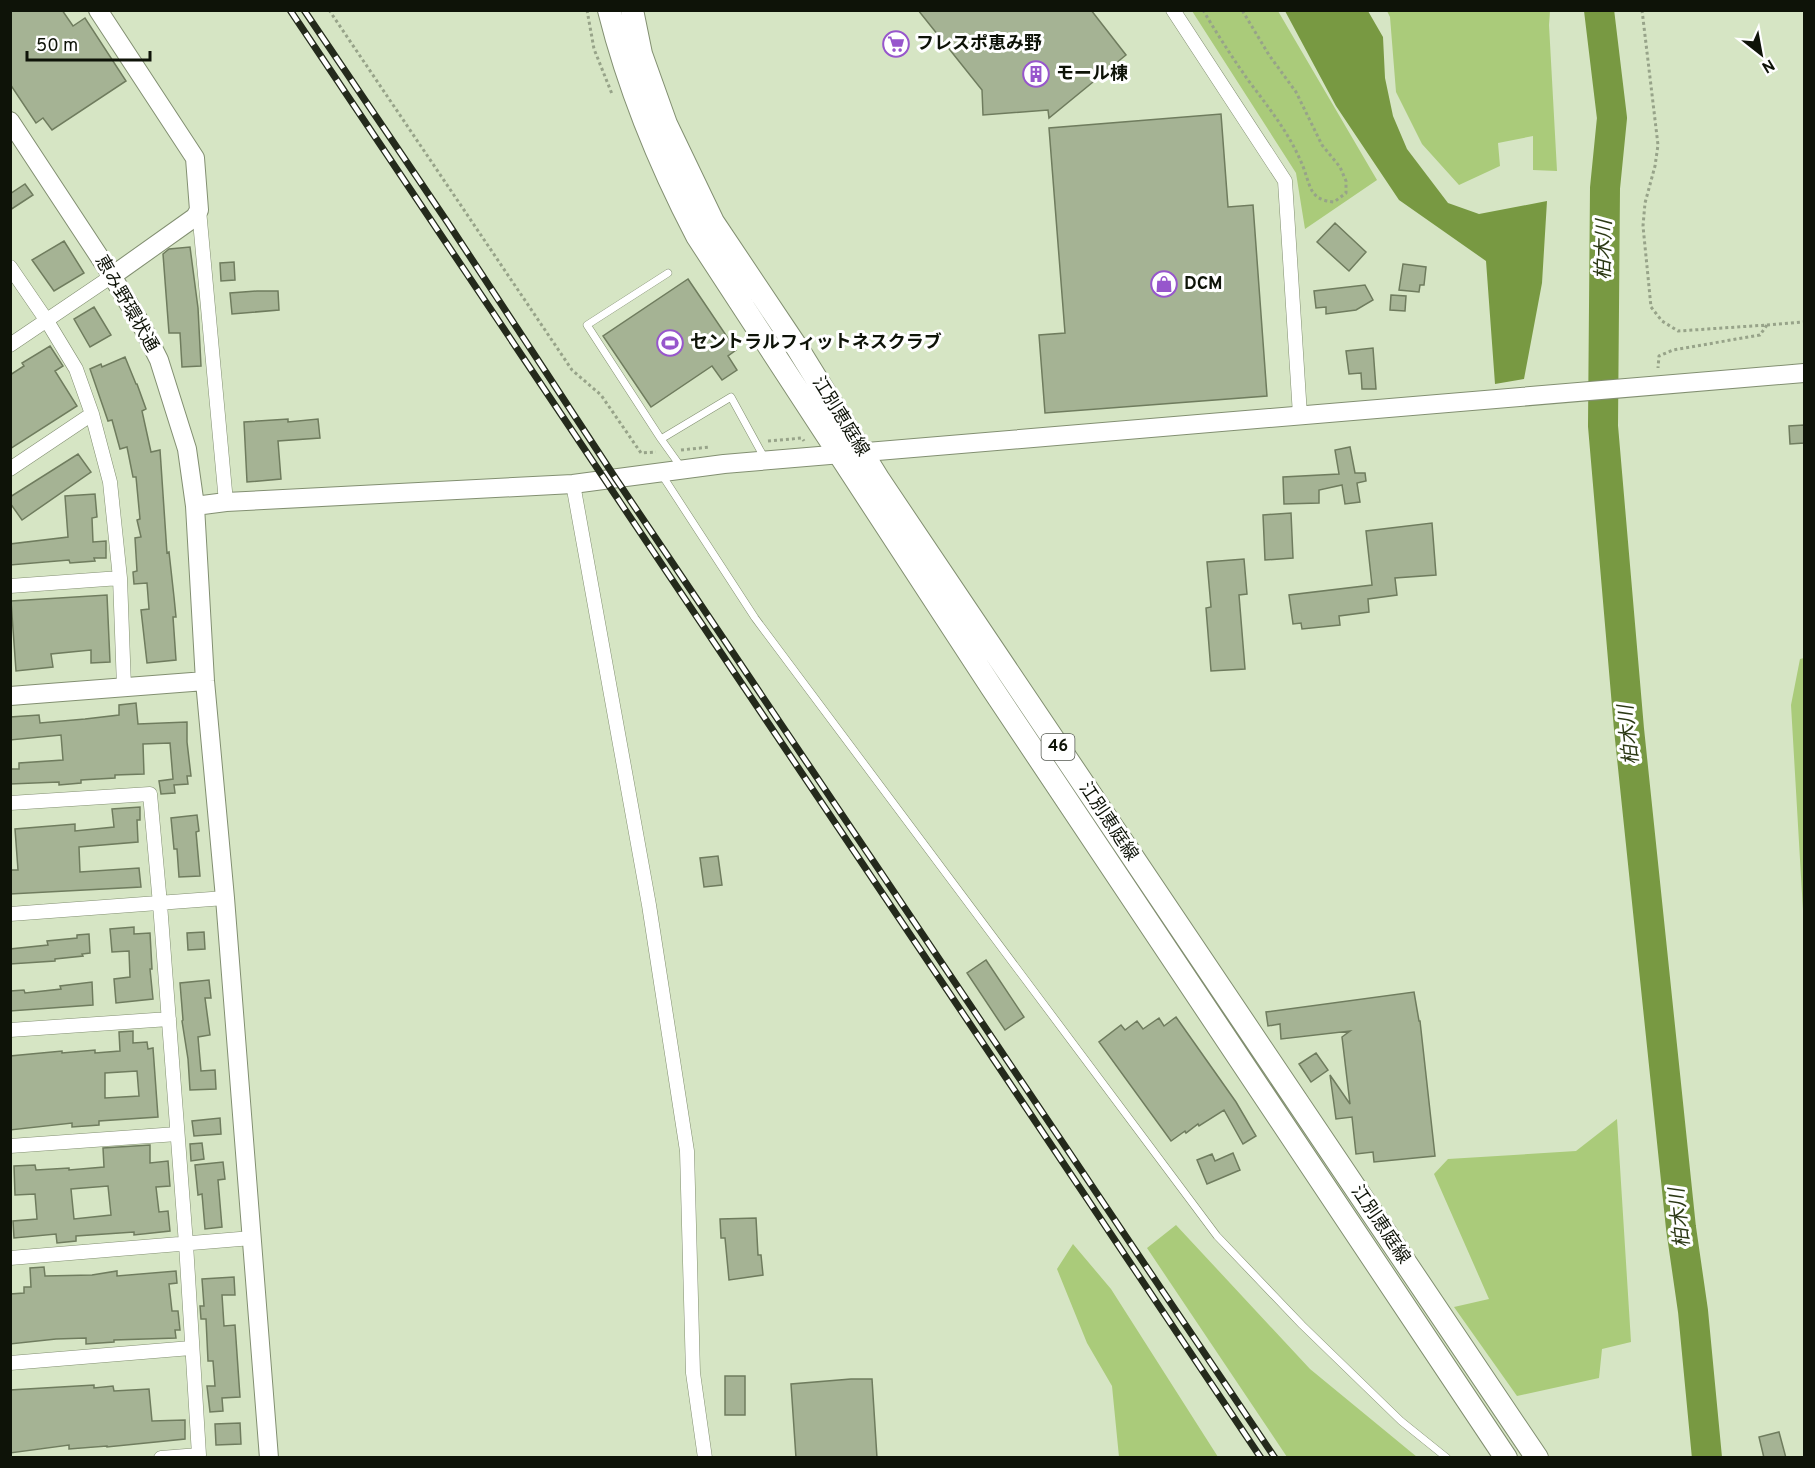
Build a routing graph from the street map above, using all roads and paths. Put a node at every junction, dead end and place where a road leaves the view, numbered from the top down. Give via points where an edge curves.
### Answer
1 (98, 10) edge
2 (329, 10) edge
3 (609, 10) edge
4 (632, 10) edge
5 (1173, 10) edge
6 (1203, 10) edge
7 (1242, 10) edge
8 (1642, 10) edge
9 (10, 121) edge
10 (199, 210) junction
11 (10, 267) edge
12 (668, 273) dead end
13 (112, 276) junction
14 (47, 321) junction
15 (1804, 321) edge
16 (1767, 325) junction
17 (10, 345) edge
18 (1804, 373) edge
19 (1650, 386) junction
20 (92, 414) junction
21 (1300, 415) junction
22 (661, 439) junction
23 (757, 442) junction
24 (713, 447) dead end
25 (670, 451) junction
26 (862, 452) junction
27 (839, 454) junction
28 (815, 458) junction
29 (766, 461) junction
30 (10, 469) edge
31 (683, 470) junction
32 (661, 473) junction
33 (573, 483) junction
34 (226, 502) junction
35 (195, 506) junction
36 (120, 578) junction
37 (10, 586) edge
38 (205, 681) junction
39 (124, 687) junction
40 (10, 696) edge
41 (10, 803) edge
42 (225, 898) junction
43 (160, 904) junction
44 (10, 914) edge
45 (169, 1019) junction
46 (10, 1030) edge
47 (177, 1134) junction
48 (10, 1146) edge
49 (252, 1238) junction
50 (186, 1244) junction
51 (10, 1258) edge
52 (191, 1348) junction
53 (10, 1363) edge
54 (161, 1458) edge
55 (269, 1458) edge
56 (705, 1458) edge
57 (1447, 1458) edge
58 (1506, 1458) edge
59 (1537, 1458) edge

1 - 10 street via 195,158
2 - 25 path via 572,370 601,395 641,453
3 - 27 main road, 江別恵庭線 / 46 via 633,94 671,187 697,236
4 - 26 main road, 江別恵庭線 / 46 via 641,54 666,124 713,222
5 - 21 street via 1285,181
6 - 7 path via 1284,128 1315,196 1334,202 1346,193 1340,167 1322,145 1296,92
8 - 16 path via 1658,145 1643,226 1651,307 1662,321 1678,331
9 - 13 street, 恵み野環状通
10 - 13 street via 195,218
10 - 34 street
11 - 14 street
12 - 22 lane via 587,325
13 - 14 street
13 - 35 street, 恵み野環状通 via 159,360 187,449
14 - 17 street
14 - 20 street via 76,369
15 - 16 path
16 - 19 path via 1760,335 1673,350 1659,356
18 - 19 street
19 - 21 street
20 - 30 street
20 - 36 street via 110,482
21 - 26 street
22 - 23 lane via 731,397
22 - 25 lane
23 - 28 path via 802,438
23 - 29 lane
24 - 25 path
25 - 31 lane
26 - 27 street
26 - 59 main road, 江別恵庭線 / 46
27 - 28 street
27 - 58 main road, 江別恵庭線 / 46
28 - 29 street
29 - 31 street
31 - 32 street
32 - 33 street
32 - 57 lane via 755,618 1217,1236 1302,1326 1401,1421
33 - 34 street
33 - 56 street via 649,904 687,1151 693,1373
34 - 35 street
35 - 38 street, 恵み野環状通
36 - 37 street
36 - 39 street
38 - 39 street
38 - 42 street, 恵み野環状通
39 - 40 street
41 - 43 street via 150,794
42 - 43 street
42 - 49 street, 恵み野環状通
43 - 44 street
43 - 45 street
45 - 46 street
45 - 47 street
47 - 48 street
47 - 50 street
49 - 50 street
49 - 55 street, 恵み野環状通
50 - 51 street
50 - 52 street
52 - 53 street
52 - 54 street via 199,1455

